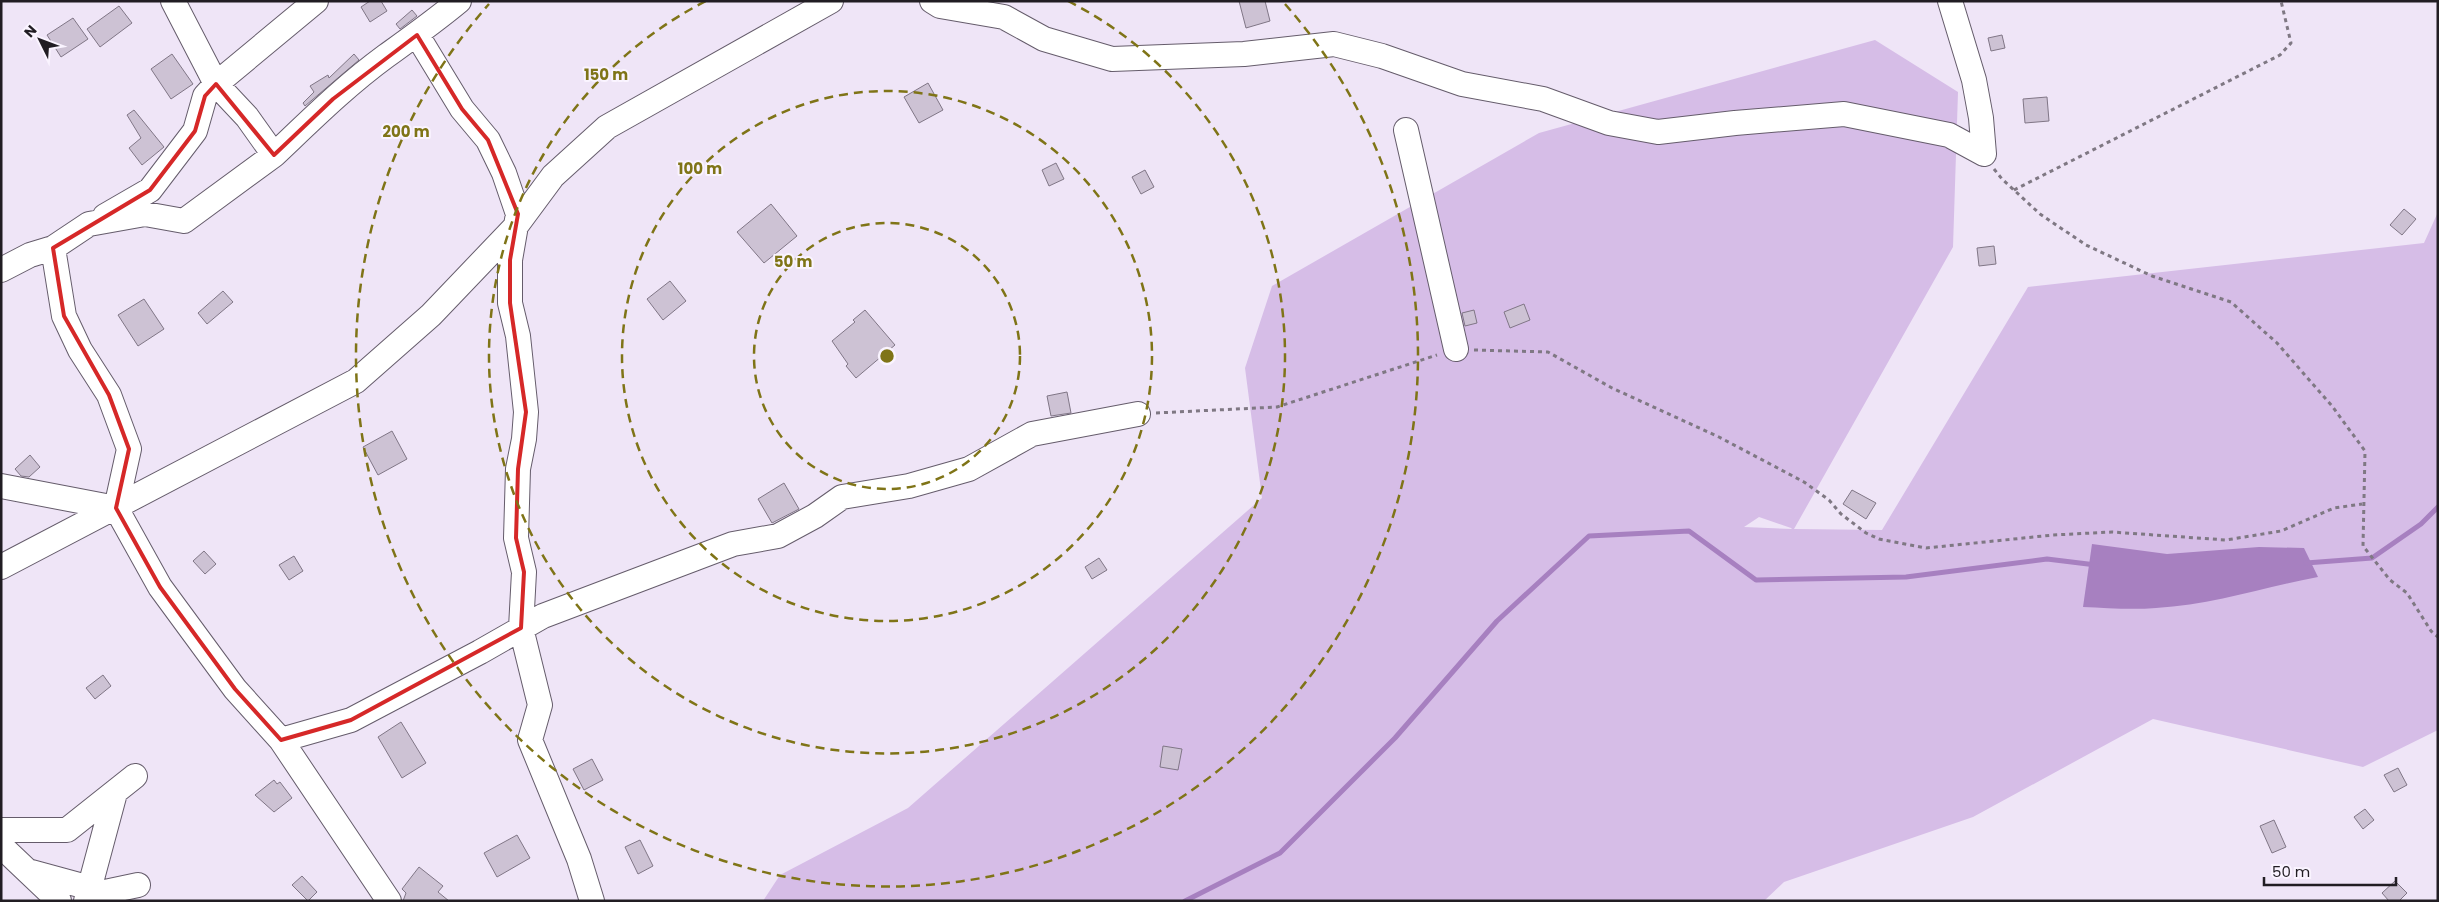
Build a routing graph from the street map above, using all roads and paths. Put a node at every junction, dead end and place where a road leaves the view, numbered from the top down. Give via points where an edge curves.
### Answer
1 (173, 1) edge
2 (316, 1) edge
3 (459, 1) edge
4 (932, 1) edge
5 (1950, 1) edge
6 (2281, 1) edge
7 (826, 3) edge
8 (417, 35) junction
9 (216, 84) junction
10 (1406, 130) dead end
11 (1984, 154) junction
12 (274, 155) junction
13 (2014, 190) junction
14 (89, 224) junction
15 (516, 226) junction
16 (53, 248) junction
17 (1, 270) edge
18 (1456, 349) junction
19 (1138, 414) joint
20 (1, 486) edge
21 (2362, 504) junction
22 (116, 508) junction
23 (1, 567) edge
24 (521, 628) junction
25 (2438, 637) edge
26 (281, 740) junction
27 (135, 776) dead end
28 (115, 793) junction
29 (1, 830) edge
30 (1, 846) edge
31 (28, 871) junction
32 (138, 885) dead end
33 (87, 894) edge
34 (59, 901) edge
35 (389, 901) edge
36 (592, 901) edge

1 - 9 street
2 - 9 street
3 - 8 street
4 - 11 street via 940,6 1004,17 1044,39 1112,59 1244,54 1334,44 1382,56 1462,84 1543,100 1609,123 1658,132 1735,122 1844,114 1949,135
5 - 11 street via 1974,80 1982,118
6 - 13 path via 2291,43 2280,55
7 - 15 street via 607,127 553,176
8 - 12 street via 333,99
8 - 15 street via 462,109 488,140 518,214
9 - 12 street via 247,117
9 - 14 street via 206,96 195,131 150,190
10 - 18 street
11 - 13 path
12 - 14 street via 184,221 145,214
13 - 21 path via 2040,214 2086,246 2152,276 2230,302 2250,319 2332,406 2365,451
14 - 16 street
15 - 22 street via 431,315 356,381
15 - 24 street via 510,260 510,303 518,336 526,412 518,468 516,538 524,572
16 - 17 street via 30,255
16 - 22 street via 64,316 80,350 110,395 129,449
18 - 19 path via 1277,407
18 - 21 path via 1548,352 1612,388 1718,436 1804,482 1866,533 1879,539 1926,548 2053,534 2112,532 2226,540 2281,531 2334,508
19 - 24 street via 1032,434 969,469 909,486 842,497 778,536 733,544 553,612
20 - 22 street
21 - 25 path via 2363,546 2390,580 2407,593
22 - 23 street
22 - 26 street via 160,587 235,688
24 - 26 street via 351,720
24 - 36 street via 540,705 530,740 579,859
26 - 35 street
27 - 28 street
28 - 29 street via 67,830
28 - 33 street
30 - 31 street
31 - 33 street
31 - 34 street
32 - 33 street

